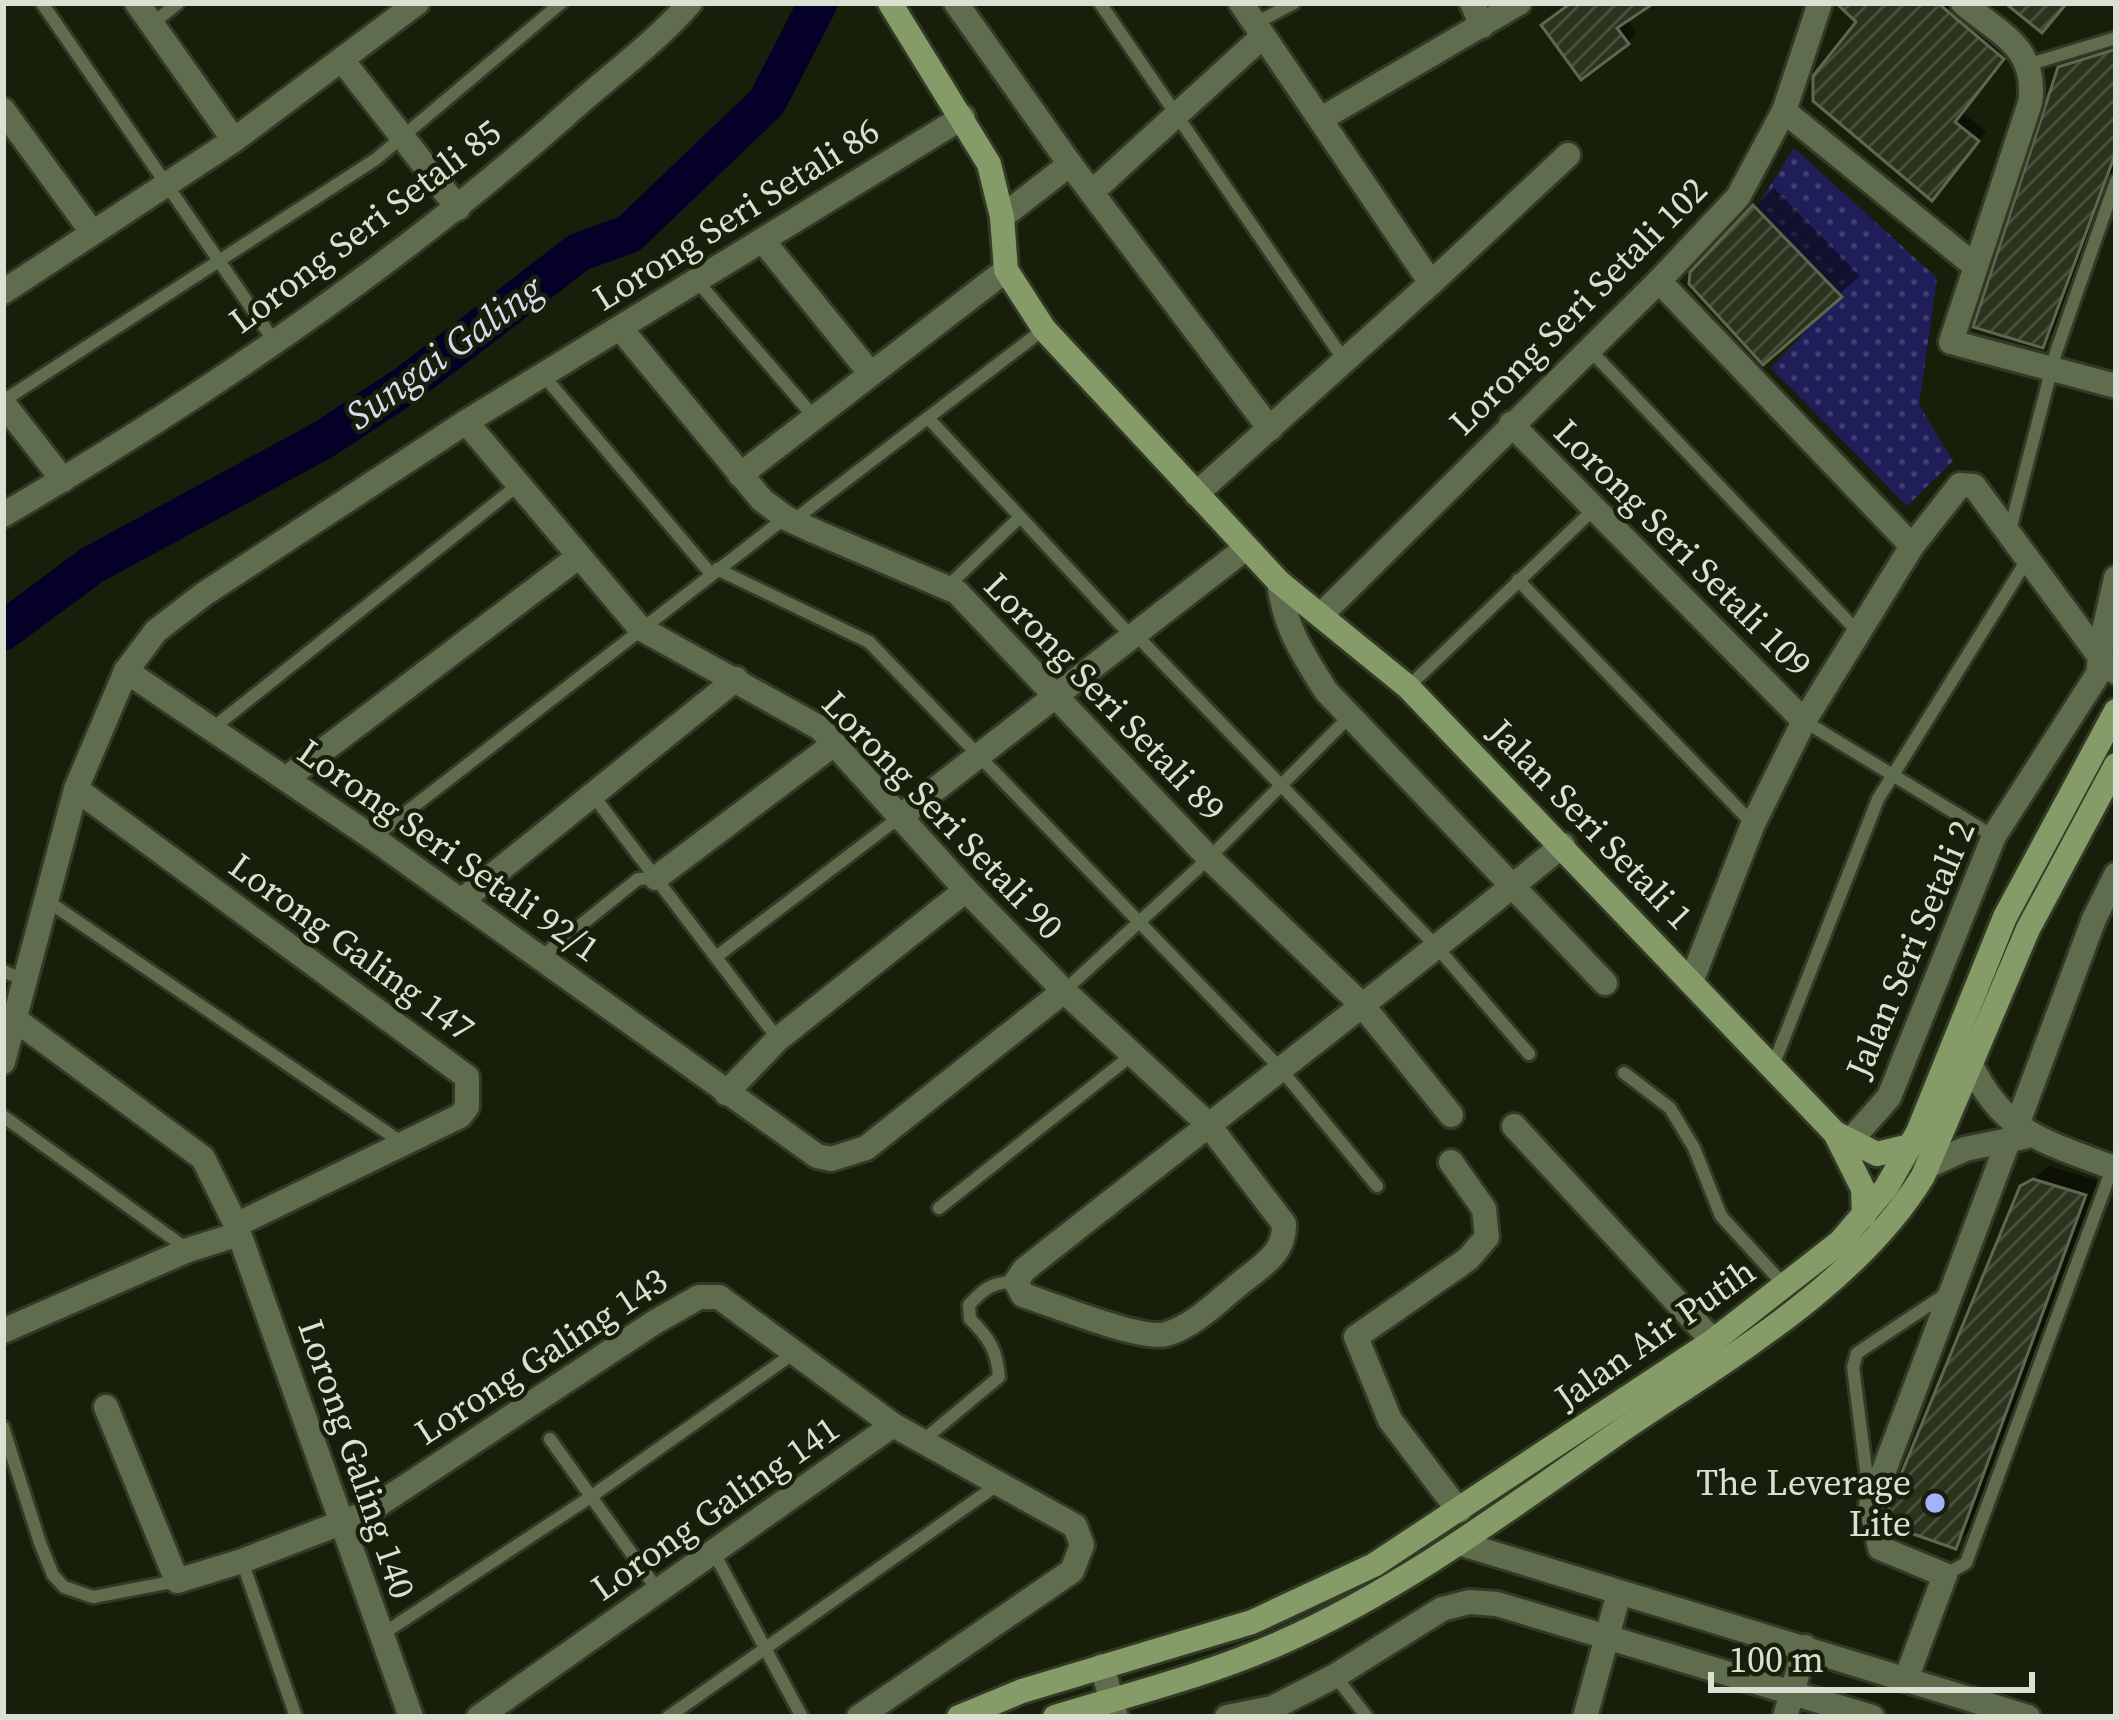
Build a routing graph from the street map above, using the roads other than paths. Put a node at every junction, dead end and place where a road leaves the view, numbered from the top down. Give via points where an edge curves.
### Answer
1 (42, 3) edge
2 (178, 3) edge
3 (417, 3) edge
4 (561, 3) edge
5 (690, 3) edge
6 (890, 3) edge
7 (956, 3) edge
8 (1100, 3) edge
9 (1294, 3) edge
10 (1820, 3) edge
11 (1963, 3) edge
12 (1513, 5) edge
13 (144, 14) edge
14 (1477, 15) edge
15 (1252, 21) edge
16 (2116, 38) edge
17 (342, 60) junction
18 (2030, 64) junction
19 (3, 110) edge
20 (1784, 111) junction
21 (1176, 114) junction
22 (963, 117) junction
23 (1321, 119) junction
24 (402, 136) junction
25 (234, 140) junction
26 (1568, 154) dead end
27 (1070, 164) junction
28 (2116, 181) edge
29 (167, 183) junction
30 (1092, 192) junction
31 (458, 208) junction
32 (1002, 217) junction
33 (92, 232) junction
34 (763, 241) junction
35 (220, 261) junction
36 (1975, 266) junction
37 (1006, 270) junction
38 (698, 281) junction
39 (1659, 281) junction
40 (1431, 284) junction
41 (5, 286) edge
42 (620, 328) junction
43 (1044, 329) junction
44 (275, 342) junction
45 (1589, 350) junction
46 (1344, 360) junction
47 (2051, 368) junction
48 (871, 374) junction
49 (543, 375) junction
50 (2116, 386) edge
51 (4, 405) edge
52 (814, 418) junction
53 (928, 418) junction
54 (466, 422) junction
55 (1511, 424) junction
56 (1270, 429) junction
57 (740, 476) junction
58 (63, 480) junction
59 (518, 485) junction
60 (1196, 494) junction
61 (1594, 509) junction
62 (3, 515) edge
63 (1020, 518) junction
64 (789, 519) junction
65 (2008, 535) junction
66 (1912, 546) junction
67 (1246, 548) junction
68 (578, 557) junction
69 (2028, 560) junction
70 (714, 572) junction
71 (2116, 578) edge
72 (1519, 580) junction
73 (1279, 582) junction
74 (948, 586) junction
75 (1321, 615) junction
76 (640, 628) junction
77 (1859, 633) junction
78 (1134, 636) junction
79 (2108, 665) edge
80 (126, 670) junction
81 (736, 679) junction
82 (1408, 687) junction
83 (1058, 697) junction
84 (2116, 711) edge
85 (1348, 718) junction
86 (1804, 722) junction
87 (213, 728) junction
88 (834, 744) junction
89 (979, 756) junction
90 (2116, 765) edge
91 (1892, 776) junction
92 (287, 778) junction
93 (1278, 786) junction
94 (76, 789) junction
95 (592, 794) junction
96 (901, 816) junction
97 (1753, 824) junction
98 (1994, 836) junction
99 (373, 838) junction
100 (1563, 845) junction
101 (1209, 858) junction
102 (656, 878) junction
103 (2114, 884) edge
104 (1511, 887) junction
105 (966, 890) junction
106 (45, 900) junction
107 (461, 901) junction
108 (1138, 924) junction
109 (1435, 945) junction
110 (716, 957) junction
111 (540, 958) junction
112 (13, 976) edge
113 (1691, 982) junction
114 (1605, 983) dead end
115 (1064, 991) junction
116 (1363, 1006) junction
117 (10, 1029) edge
118 (778, 1039) junction
119 (1133, 1054) junction
120 (1529, 1054) dead end
121 (3, 1062) edge
122 (1972, 1065) junction
123 (1773, 1066) junction
124 (1280, 1068) junction
125 (1624, 1073) dead end
126 (726, 1093) junction
127 (1451, 1115) dead end
128 (3, 1116) edge
129 (1208, 1124) junction
130 (1514, 1126) dead end
131 (2020, 1133) junction
132 (1843, 1136) junction
133 (401, 1142) junction
134 (1910, 1146) junction
135 (1451, 1162) dead end
136 (2115, 1165) edge
137 (1928, 1166) junction
138 (1377, 1186) dead end
139 (939, 1208) dead end
140 (1864, 1216) junction
141 (238, 1229) junction
142 (188, 1250) junction
143 (1016, 1282) junction
144 (1786, 1287) junction
145 (1952, 1290) junction
146 (3, 1331) edge
147 (1713, 1341) junction
148 (795, 1352) junction
149 (106, 1407) dead end
150 (893, 1425) junction
151 (3, 1426) edge
152 (550, 1439) dead end
153 (921, 1442) junction
154 (997, 1485) junction
155 (589, 1498) junction
156 (1871, 1505) junction
157 (1459, 1511) junction
158 (343, 1524) junction
159 (1460, 1543) junction
160 (714, 1553) junction
161 (242, 1561) junction
162 (1945, 1575) junction
163 (177, 1581) junction
164 (658, 1592) junction
165 (1619, 1593) junction
166 (381, 1635) junction
167 (1606, 1639) junction
168 (1804, 1647) junction
169 (766, 1650) junction
170 (1102, 1666) junction
171 (1335, 1676) junction
172 (1906, 1678) junction
173 (1162, 1684) junction
174 (1788, 1705) edge
175 (1113, 1709) edge
176 (296, 1717) edge
177 (412, 1717) edge
178 (479, 1717) edge
179 (668, 1717) edge
180 (802, 1717) edge
181 (859, 1717) edge
182 (959, 1717) edge
183 (1058, 1717) edge
184 (1137, 1717) edge
185 (1227, 1717) edge
186 (1366, 1717) edge
187 (1585, 1717) edge
188 (1872, 1717) edge
189 (2028, 1717) edge

1 - 29 lane
2 - 13 lane
3 - 17 street
4 - 24 lane
5 - 31 street, Lorong Seri Setali 85
6 - 22 street, Jalan Seri Setali 1
7 - 27 street
8 - 21 lane
9 - 15 lane
10 - 20 street, Lorong Seri Setali 102
11 - 18 street
12 - 14 street
13 - 25 street
14 - 23 street
15 - 21 street
15 - 23 street
16 - 18 lane
17 - 24 street
17 - 25 street
18 - 36 street via 2030,103
19 - 33 street
20 - 36 street
20 - 39 street, Lorong Seri Setali 102 via 1738,196
21 - 30 street
21 - 46 lane
22 - 32 street, Jalan Seri Setali 1 via 989,164
22 - 34 street, Lorong Seri Setali 86
23 - 40 street
24 - 31 street
24 - 35 lane
25 - 29 street
26 - 40 street
27 - 30 street
27 - 32 street
28 - 47 lane
29 - 33 street
29 - 35 lane
30 - 56 street
31 - 44 street, Lorong Seri Setali 85
32 - 37 street, Jalan Seri Setali 1
33 - 41 street
34 - 38 street, Lorong Seri Setali 86
34 - 48 street
35 - 44 lane
35 - 51 lane
36 - 47 street via 1951,342
37 - 43 street, Jalan Seri Setali 1
37 - 48 street
38 - 42 street, Lorong Seri Setali 86
38 - 52 lane
39 - 45 street, Lorong Seri Setali 102
39 - 66 street
40 - 46 street
42 - 49 street, Lorong Seri Setali 86
42 - 57 street, Lorong Seri Setali 89
43 - 53 lane
43 - 60 street, Jalan Seri Setali 1
44 - 58 street, Lorong Seri Setali 85
45 - 55 street, Lorong Seri Setali 102
45 - 77 lane
46 - 56 street
47 - 50 street
47 - 65 lane
48 - 52 street
49 - 54 street, Lorong Seri Setali 86
49 - 70 lane
51 - 58 street
52 - 57 street
53 - 63 lane
53 - 64 lane
54 - 59 street, Lorong Seri Setali 90
54 - 80 street, Lorong Seri Setali 86 via 173,616
55 - 61 street, Lorong Seri Setali 109
55 - 75 street, Lorong Seri Setali 102
56 - 60 street
57 - 64 street, Lorong Seri Setali 89
58 - 62 street, Lorong Seri Setali 85
59 - 68 street, Lorong Seri Setali 90
59 - 87 lane
60 - 67 street, Jalan Seri Setali 1
61 - 72 lane
61 - 86 street, Lorong Seri Setali 109
63 - 74 lane
63 - 78 lane
64 - 70 lane
64 - 74 street, Lorong Seri Setali 89
65 - 66 street via 1966,483
65 - 69 street
66 - 77 street
67 - 73 street, Jalan Seri Setali 1
67 - 78 street
68 - 76 street, Lorong Seri Setali 90
68 - 92 street
69 - 79 street
69 - 91 lane
70 - 76 lane
70 - 89 lane via 869,642
71 - 79 street, Jalan Seri Setali 2
72 - 82 lane
72 - 97 lane
73 - 75 street, Jalan Seri Setali 1
73 - 85 street via 1293,639
74 - 83 street, Lorong Seri Setali 89
75 - 82 street, Jalan Seri Setali 1
76 - 81 street, Lorong Seri Setali 90
76 - 99 lane
77 - 86 street
78 - 83 street
78 - 93 lane
79 - 98 street, Jalan Seri Setali 2
80 - 87 street, Lorong Seri Setali 92/1
80 - 94 street, Lorong Seri Setali 86
81 - 88 street, Lorong Seri Setali 90 via 808,719
81 - 95 street
82 - 100 street, Jalan Seri Setali 1
83 - 89 street
83 - 101 street, Lorong Seri Setali 89
84 - 134 street, Jalan Air Putih via 2005,916
85 - 93 lane
85 - 104 street
86 - 91 lane
86 - 97 street
87 - 92 street, Lorong Seri Setali 92/1
88 - 96 street, Lorong Seri Setali 90
88 - 102 street
89 - 96 street
89 - 108 lane
90 - 122 street, Jalan Air Putih via 2028,929
91 - 98 lane
91 - 123 lane
92 - 99 street, Lorong Seri Setali 92/1
93 - 101 lane
93 - 109 lane
94 - 106 street, Lorong Seri Setali 86
94 - 133 street, Lorong Galing 147 via 467,1077 460,1116
95 - 102 lane
95 - 107 street
96 - 105 street, Lorong Seri Setali 90
96 - 110 lane
97 - 113 street
98 - 132 street, Jalan Seri Setali 2 via 1889,1097
99 - 107 street, Lorong Seri Setali 92/1
100 - 104 street
100 - 113 street, Jalan Seri Setali 1
101 - 108 lane
101 - 116 street, Lorong Seri Setali 89
102 - 110 lane
102 - 111 lane via 638,879
103 - 131 street via 2085,941
104 - 109 street
104 - 114 street
105 - 115 street, Lorong Seri Setali 90
105 - 118 street
106 - 112 street, Lorong Seri Setali 86
106 - 133 lane
107 - 111 street, Lorong Seri Setali 92/1
108 - 115 lane
108 - 124 lane
109 - 116 street
109 - 120 lane
110 - 118 lane
111 - 126 street, Lorong Seri Setali 92/1
112 - 117 street, Lorong Seri Setali 86
113 - 123 street, Jalan Seri Setali 1
115 - 119 street, Lorong Seri Setali 90
115 - 126 street, Lorong Seri Setali 92/1 via 866,1148 845,1156 801,1148
116 - 124 street
116 - 127 street, Lorong Seri Setali 89
117 - 121 street, Lorong Seri Setali 86
117 - 141 street, Lorong Galing 140 via 203,1158
118 - 126 street
119 - 129 street, Lorong Seri Setali 90
119 - 139 lane
122 - 131 street via 1990,1101
122 - 137 street, Jalan Air Putih
123 - 132 street, Jalan Seri Setali 1
124 - 129 street
124 - 138 lane
125 - 144 lane via 1670,1108 1721,1216
128 - 142 lane
129 - 143 street
129 - 143 street, Lorong Seri Setali 90 via 1284,1224 1272,1258 1188,1324 1160,1336 1023,1295
130 - 147 street
131 - 136 street
131 - 137 street
131 - 145 street
132 - 134 street via 1877,1154
132 - 140 street, Jalan Seri Setali 1
133 - 141 street, Lorong Galing 147
134 - 140 street, Jalan Air Putih
135 - 157 street via 1484,1209 1487,1237 1356,1337 1390,1420
136 - 162 lane via 1966,1564
137 - 159 street, Jalan Air Putih via 1881,1234 1831,1281
140 - 144 street, Jalan Air Putih
141 - 142 street, Lorong Galing 147
141 - 158 street, Lorong Galing 140
142 - 146 street, Lorong Galing 147
143 - 153 lane via 996,1282 969,1305 970,1319 990,1338 999,1377
144 - 147 street, Jalan Air Putih
145 - 156 street
145 - 156 lane via 1857,1353 1852,1367
147 - 157 street, Jalan Air Putih
148 - 150 street, Lorong Galing 143
148 - 155 lane
148 - 158 street, Lorong Galing 143 via 719,1297 699,1297
149 - 163 street
150 - 153 street, Lorong Galing 141
150 - 160 street, Lorong Galing 141
151 - 163 lane via 40,1543 64,1587 93,1597
152 - 155 lane
153 - 154 street, Lorong Galing 141
154 - 169 lane
154 - 181 street, Lorong Galing 141 via 1075,1526 1082,1545 1072,1571
155 - 164 lane
155 - 166 lane
156 - 162 street via 1880,1548
157 - 170 street, Jalan Air Putih via 1374,1565 1252,1622
158 - 161 street, Lorong Galing 143
158 - 166 street, Lorong Galing 140
159 - 165 street
159 - 173 street, Jalan Air Putih via 1296,1636
160 - 164 street, Lorong Galing 141
160 - 169 lane
161 - 163 street, Lorong Galing 143
161 - 176 lane
162 - 172 street
164 - 178 street, Lorong Galing 141
165 - 167 street
165 - 168 street
166 - 177 street, Lorong Galing 140
167 - 171 street via 1469,1602 1442,1609
167 - 174 street
167 - 187 street
168 - 172 street
168 - 174 street
169 - 179 lane
169 - 180 lane
170 - 175 street
170 - 182 street, Jalan Air Putih
171 - 185 street via 1272,1708
171 - 186 lane
172 - 189 street
173 - 175 street, Jalan Air Putih
173 - 184 street
174 - 188 street
175 - 183 street, Jalan Air Putih

